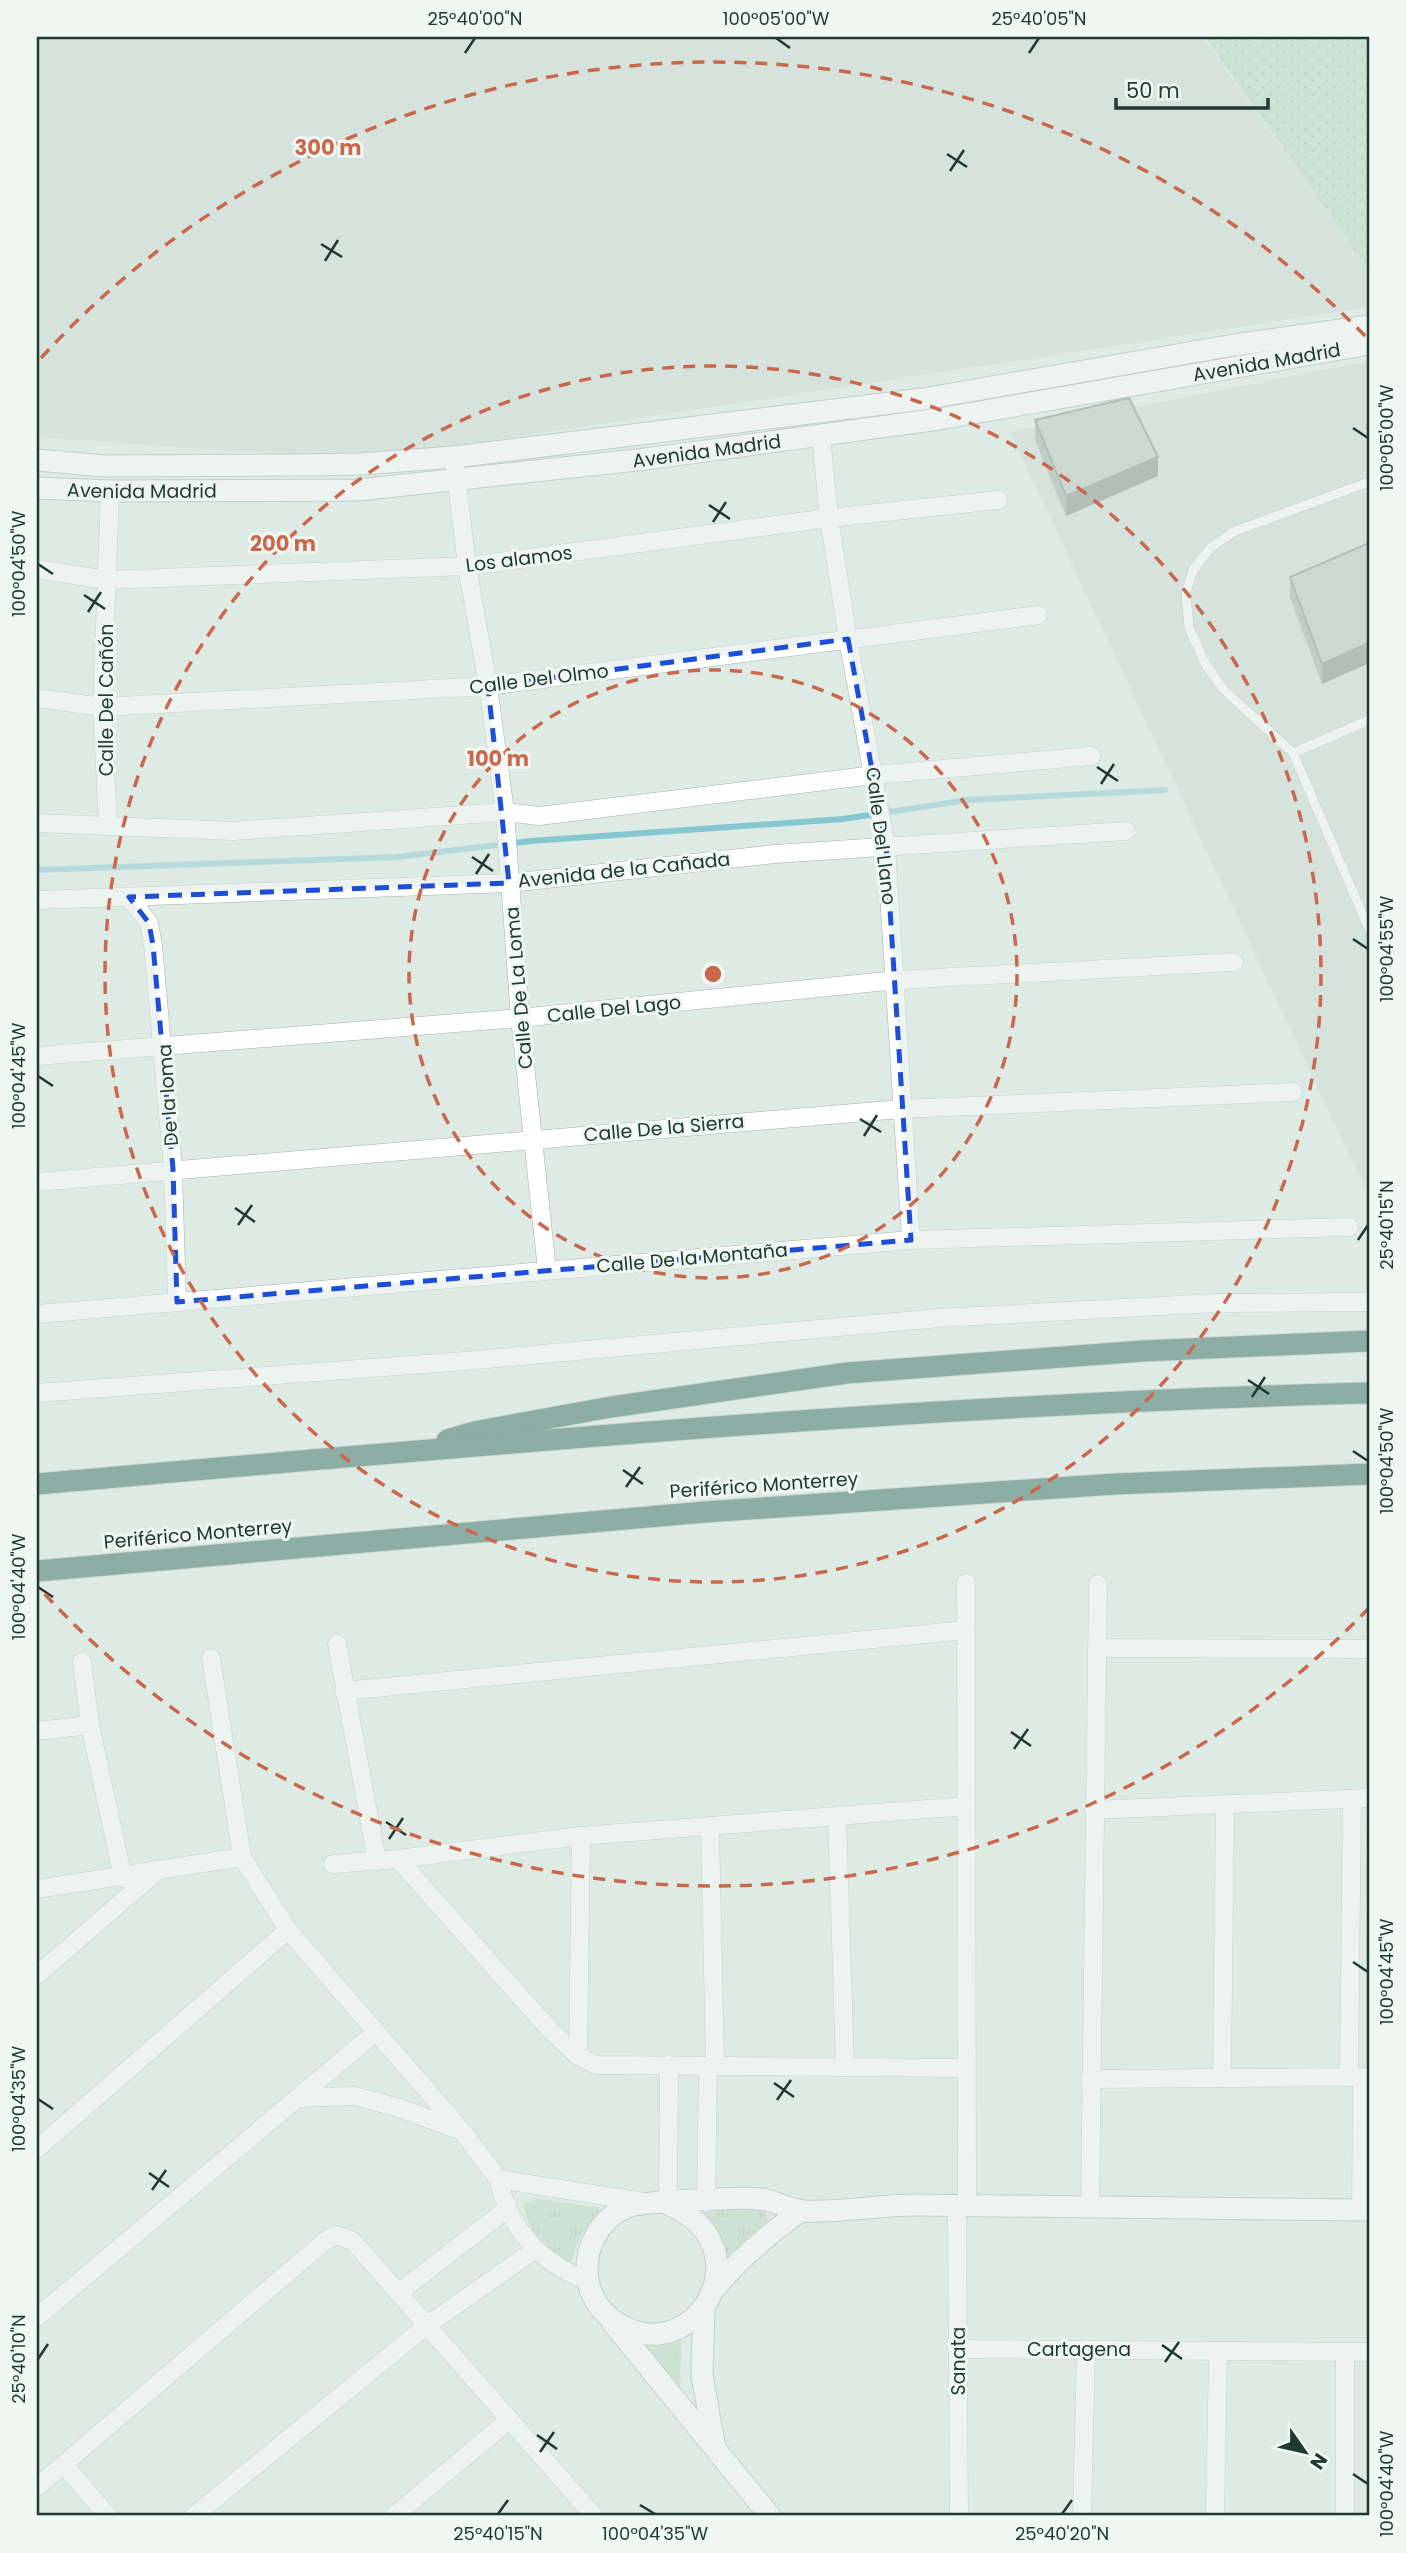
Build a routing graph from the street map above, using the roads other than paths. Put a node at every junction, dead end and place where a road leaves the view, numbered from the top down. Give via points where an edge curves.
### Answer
1 (1369, 326) edge
2 (1369, 344) edge
3 (821, 435) junction
4 (454, 457) junction
5 (37, 460) edge
6 (456, 479) junction
7 (1369, 482) edge
8 (37, 488) edge
9 (110, 491) junction
10 (998, 500) dead end
11 (829, 518) junction
12 (467, 566) junction
13 (37, 569) edge
14 (107, 580) junction
15 (1038, 615) dead end
16 (848, 639) junction
17 (488, 687) junction
18 (37, 698) edge
19 (102, 707) junction
20 (1369, 720) edge
21 (1293, 753) junction
22 (1091, 756) dead end
23 (874, 775) junction
24 (506, 820) junction
25 (37, 823) edge
26 (108, 825) junction
27 (1126, 831) dead end
28 (885, 840) junction
29 (509, 877) junction
30 (129, 897) junction
31 (37, 900) edge
32 (1369, 929) edge
33 (1234, 962) dead end
34 (897, 980) junction
35 (520, 1018) junction
36 (164, 1044) junction
37 (37, 1056) edge
38 (1293, 1092) dead end
39 (901, 1109) junction
40 (533, 1139) junction
41 (173, 1169) junction
42 (37, 1182) edge
43 (1349, 1227) dead end
44 (911, 1240) junction
45 (547, 1270) junction
46 (177, 1302) junction
47 (1369, 1302) edge
48 (37, 1314) edge
49 (1369, 1341) edge
50 (39, 1390) edge
51 (1369, 1393) edge
52 (425, 1450) junction
53 (1369, 1474) edge
54 (37, 1484) edge
55 (37, 1571) edge
56 (966, 1583) dead end
57 (1098, 1584) dead end
58 (966, 1630) junction
59 (337, 1644) dead end
60 (1097, 1648) junction
61 (1369, 1649) edge
62 (212, 1658) dead end
63 (82, 1662) dead end
64 (344, 1691) junction
65 (90, 1725) junction
66 (37, 1731) edge
67 (1361, 1799) edge
68 (1225, 1805) junction
69 (966, 1806) junction
70 (1094, 1810) junction
71 (837, 1815) junction
72 (710, 1826) junction
73 (581, 1836) junction
74 (242, 1857) junction
75 (398, 1859) junction
76 (377, 1861) junction
77 (333, 1864) dead end
78 (155, 1873) junction
79 (123, 1878) junction
80 (37, 1889) edge
81 (288, 1930) junction
82 (37, 1975) edge
83 (376, 2032) junction
84 (578, 2056) junction
85 (669, 2065) junction
86 (712, 2066) junction
87 (845, 2067) junction
88 (966, 2068) junction
89 (1360, 2077) edge
90 (1222, 2078) junction
91 (1090, 2079) junction
92 (298, 2098) junction
93 (462, 2132) junction
94 (37, 2149) edge
95 (498, 2179) junction
96 (646, 2202) junction
97 (706, 2202) junction
98 (668, 2204) junction
99 (962, 2206) junction
100 (1090, 2207) junction
101 (506, 2210) junction
102 (1365, 2210) edge
103 (801, 2211) junction
104 (536, 2249) junction
105 (588, 2281) junction
106 (398, 2293) junction
107 (709, 2298) junction
108 (608, 2316) junction
109 (37, 2317) edge
110 (426, 2326) junction
111 (957, 2348) junction
112 (1086, 2349) junction
113 (1218, 2351) junction
114 (1345, 2352) junction
115 (1369, 2352) edge
116 (508, 2421) junction
117 (716, 2451) junction
118 (64, 2465) junction
119 (37, 2487) edge
120 (108, 2516) edge
121 (194, 2516) edge
122 (394, 2516) edge
123 (593, 2516) edge
124 (770, 2516) edge
125 (958, 2516) edge
126 (1082, 2516) edge
127 (1215, 2516) edge
128 (1345, 2516) edge

1 - 4 street, Avenida Madrid via 923,400
2 - 3 street, Avenida Madrid via 939,419
3 - 6 street, Avenida Madrid
3 - 11 street, Calle Del Llano
4 - 5 street, Avenida Madrid via 302,465 105,466
4 - 6 street, Calle De La Loma
6 - 9 street, Avenida Madrid via 358,490
6 - 12 street, Calle De La Loma
7 - 21 lane via 1235,531 1210,548 1193,570 1186,593 1189,628 1206,665 1224,690
8 - 9 street, Avenida Madrid
9 - 14 street, Calle Del Cañón
10 - 11 street, Los alamos
11 - 12 street, Los alamos
11 - 16 street, Calle Del Llano
12 - 14 street, Los alamos
12 - 17 street, Calle De La Loma
13 - 14 street, Los alamos
14 - 19 street, Calle Del Cañón
15 - 16 street, Calle Del Olmo
16 - 17 street, Calle Del Olmo
16 - 23 street, Calle Del Llano
17 - 19 street, Calle Del Olmo
17 - 24 street, Calle De La Loma
18 - 19 street, Calle Del Olmo
19 - 26 street, Calle Del Cañón
20 - 21 lane
21 - 32 lane
22 - 23 street
23 - 24 street
23 - 28 street, Calle Del Llano
24 - 26 street via 233,831
24 - 29 street, Calle De La Loma
25 - 26 street
27 - 28 street, Avenida de la Cañada
28 - 29 street, Avenida de la Cañada
28 - 34 street, Calle Del Llano
29 - 30 street, Avenida de la Cañada
29 - 35 street, Calle De La Loma
30 - 31 street, Avenida de la Cañada
30 - 36 street, De la loma via 149,923
33 - 34 street, Calle Del Lago
34 - 35 street, Calle Del Lago
34 - 39 street, Calle Del Llano
35 - 36 street, Calle Del Lago
35 - 40 street, Calle De La Loma
36 - 37 street, Calle Del Lago
36 - 41 street, De la loma
38 - 39 street, Calle De la Sierra
39 - 40 street, Calle De la Sierra
39 - 44 street, Calle Del Llano
40 - 41 street, Calle De la Sierra
40 - 45 street, Calle De La Loma
41 - 42 street, Calle De la Sierra
41 - 46 street, De la loma
43 - 44 street, Calle De la Montaña
44 - 45 street, Calle De la Montaña
45 - 46 street, Calle De la Montaña
46 - 48 street, Calle De la Montaña
47 - 50 street via 1215,1303 939,1318 465,1361
49 - 52 highway via 1143,1351 847,1373 474,1432
51 - 52 highway via 1177,1398
52 - 54 highway
53 - 55 highway, Periférico Monterrey via 1115,1484 719,1511
56 - 58 street, Sanata
57 - 60 street
58 - 64 street
58 - 69 street, Sanata
59 - 64 street
60 - 61 street
60 - 70 street
62 - 74 street
63 - 65 street
64 - 76 street
65 - 66 street
65 - 79 street
67 - 68 street
67 - 89 street
68 - 70 street
68 - 90 street
69 - 71 street
69 - 88 street, Sanata
70 - 91 street
71 - 72 street
71 - 87 street
72 - 73 street
72 - 86 street
73 - 75 street
73 - 84 street
74 - 78 street
74 - 81 street
75 - 76 street
75 - 84 street
76 - 77 street
78 - 79 street
78 - 82 street
79 - 80 street
81 - 83 street
81 - 94 street
83 - 92 street
83 - 93 street
84 - 85 street via 596,2065
85 - 86 street
85 - 98 street
86 - 87 street
86 - 97 street
87 - 88 street
88 - 99 street, Sanata
89 - 90 street
89 - 102 street
90 - 91 street
91 - 100 street
92 - 93 street via 355,2096
92 - 109 street
93 - 95 street
95 - 96 street
95 - 101 street
96 - 98 street
96 - 105 street via 607,2219 587,2257
97 - 98 street
97 - 103 street via 761,2199
98 - 107 street via 688,2212 704,2227 714,2246 718,2267
99 - 100 street
99 - 103 street
99 - 111 street, Sanata
100 - 102 street
101 - 104 street
101 - 106 street
103 - 107 street via 738,2260
104 - 105 street via 559,2270
104 - 110 street
105 - 108 street via 594,2300
106 - 110 street
106 - 118 street via 353,2241 331,2237
107 - 108 street via 688,2323 668,2331 626,2328
107 - 117 street via 702,2375
108 - 117 street
110 - 116 street
110 - 121 street
111 - 112 street, Cartagena
111 - 125 street, Sanata
112 - 113 street, Cartagena
112 - 126 street
113 - 114 street, Cartagena
113 - 127 street
114 - 115 street, Cartagena
114 - 128 street
116 - 122 street
116 - 123 street
117 - 124 street
118 - 119 street
118 - 120 street

